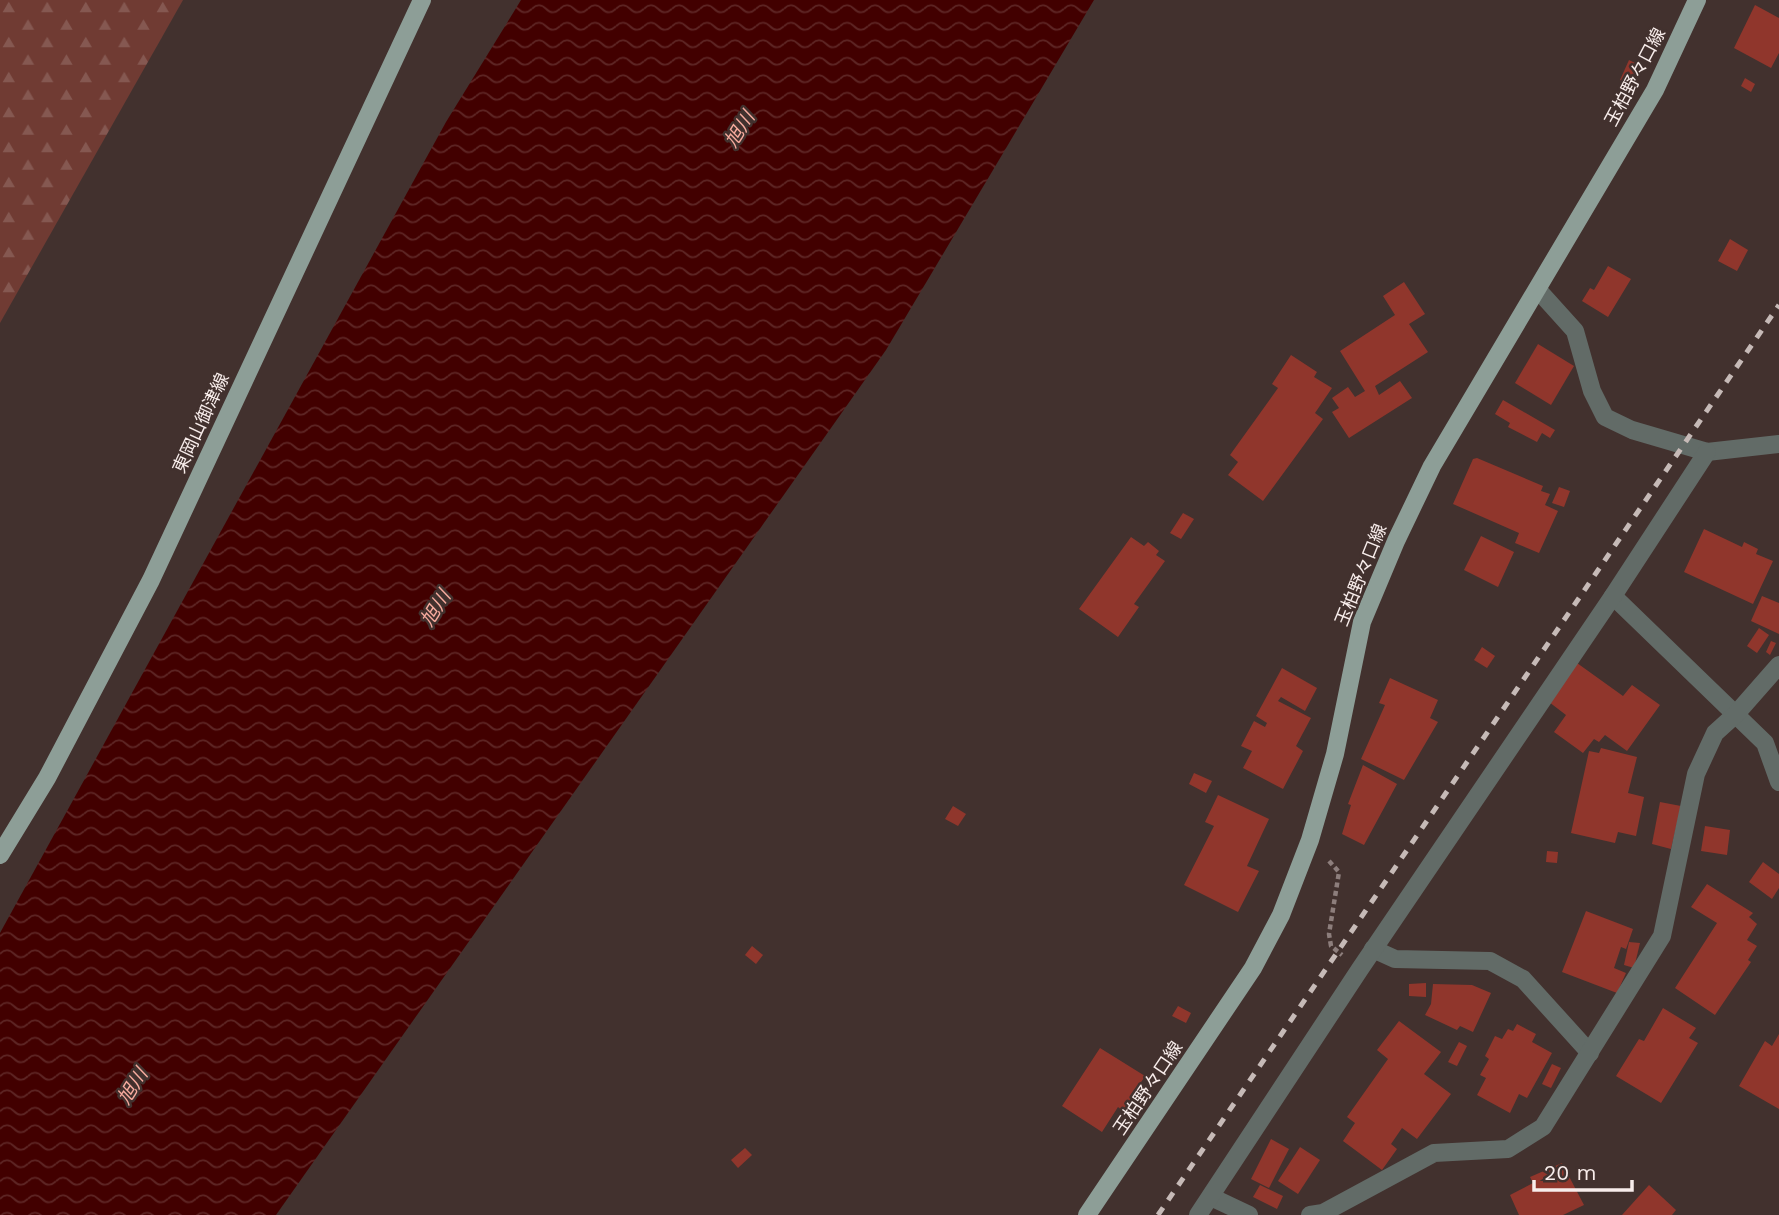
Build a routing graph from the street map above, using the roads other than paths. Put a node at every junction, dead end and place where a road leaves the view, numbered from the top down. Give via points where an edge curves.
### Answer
1 (422, 0) edge
2 (1697, 0) edge
3 (1538, 290) junction
4 (1779, 444) edge
5 (1707, 452) junction
6 (1613, 596) junction
7 (1779, 665) edge
8 (1736, 714) junction
9 (1779, 782) edge
10 (0, 855) edge
11 (1373, 950) junction
12 (1590, 1053) junction
13 (1211, 1197) junction
14 (1087, 1215) edge
15 (1198, 1215) edge
16 (1249, 1215) edge
17 (1310, 1215) edge

1 - 10 main road, 東岡山御津線 via 151,580 47,778
2 - 3 main road, 玉柏野々口線 via 1655,90
3 - 5 street via 1575,331 1592,391 1605,417 1632,430
3 - 14 main road, 玉柏野々口線 via 1432,466 1362,622 1335,754 1281,915 1254,968
4 - 5 street
5 - 6 street
6 - 8 street
6 - 11 street
7 - 8 street
8 - 9 street via 1765,743
8 - 12 street via 1715,733 1696,774 1662,936
11 - 12 street via 1395,959 1490,961 1523,979
11 - 13 street
12 - 17 street via 1543,1127 1508,1149 1434,1153 1323,1213
13 - 15 street
13 - 16 street

